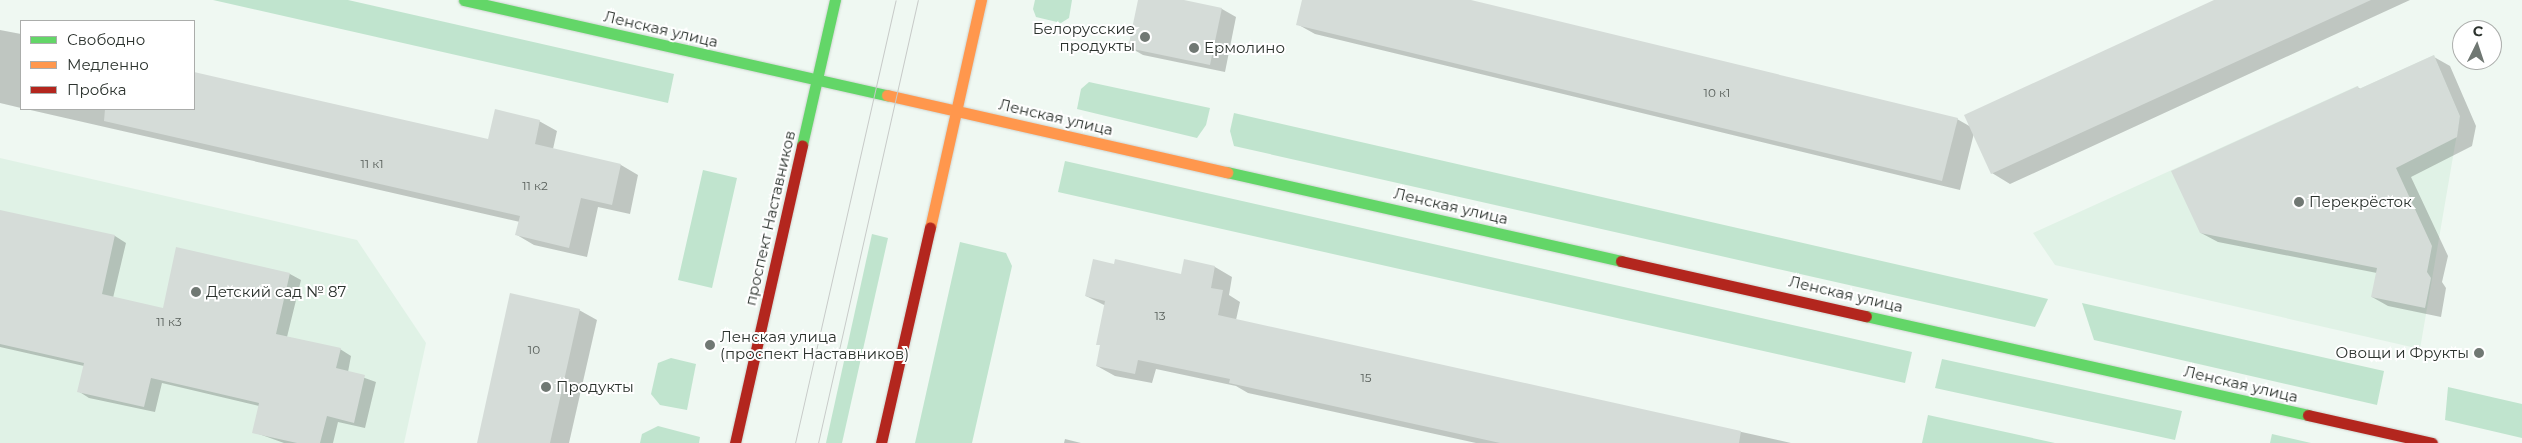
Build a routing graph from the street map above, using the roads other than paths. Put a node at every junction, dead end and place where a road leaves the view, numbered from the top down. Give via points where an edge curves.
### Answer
1 (464, 0) edge
2 (835, 0) edge
3 (981, 0) edge
4 (817, 79) junction
5 (956, 110) junction
6 (734, 443) edge
7 (881, 443) edge
8 (2432, 443) edge

1 - 4 street, Ленская улица
2 - 4 street, проспект Наставников
3 - 5 street
4 - 5 street, Ленская улица
4 - 6 street, проспект Наставников
5 - 7 street
5 - 8 street, Ленская улица

